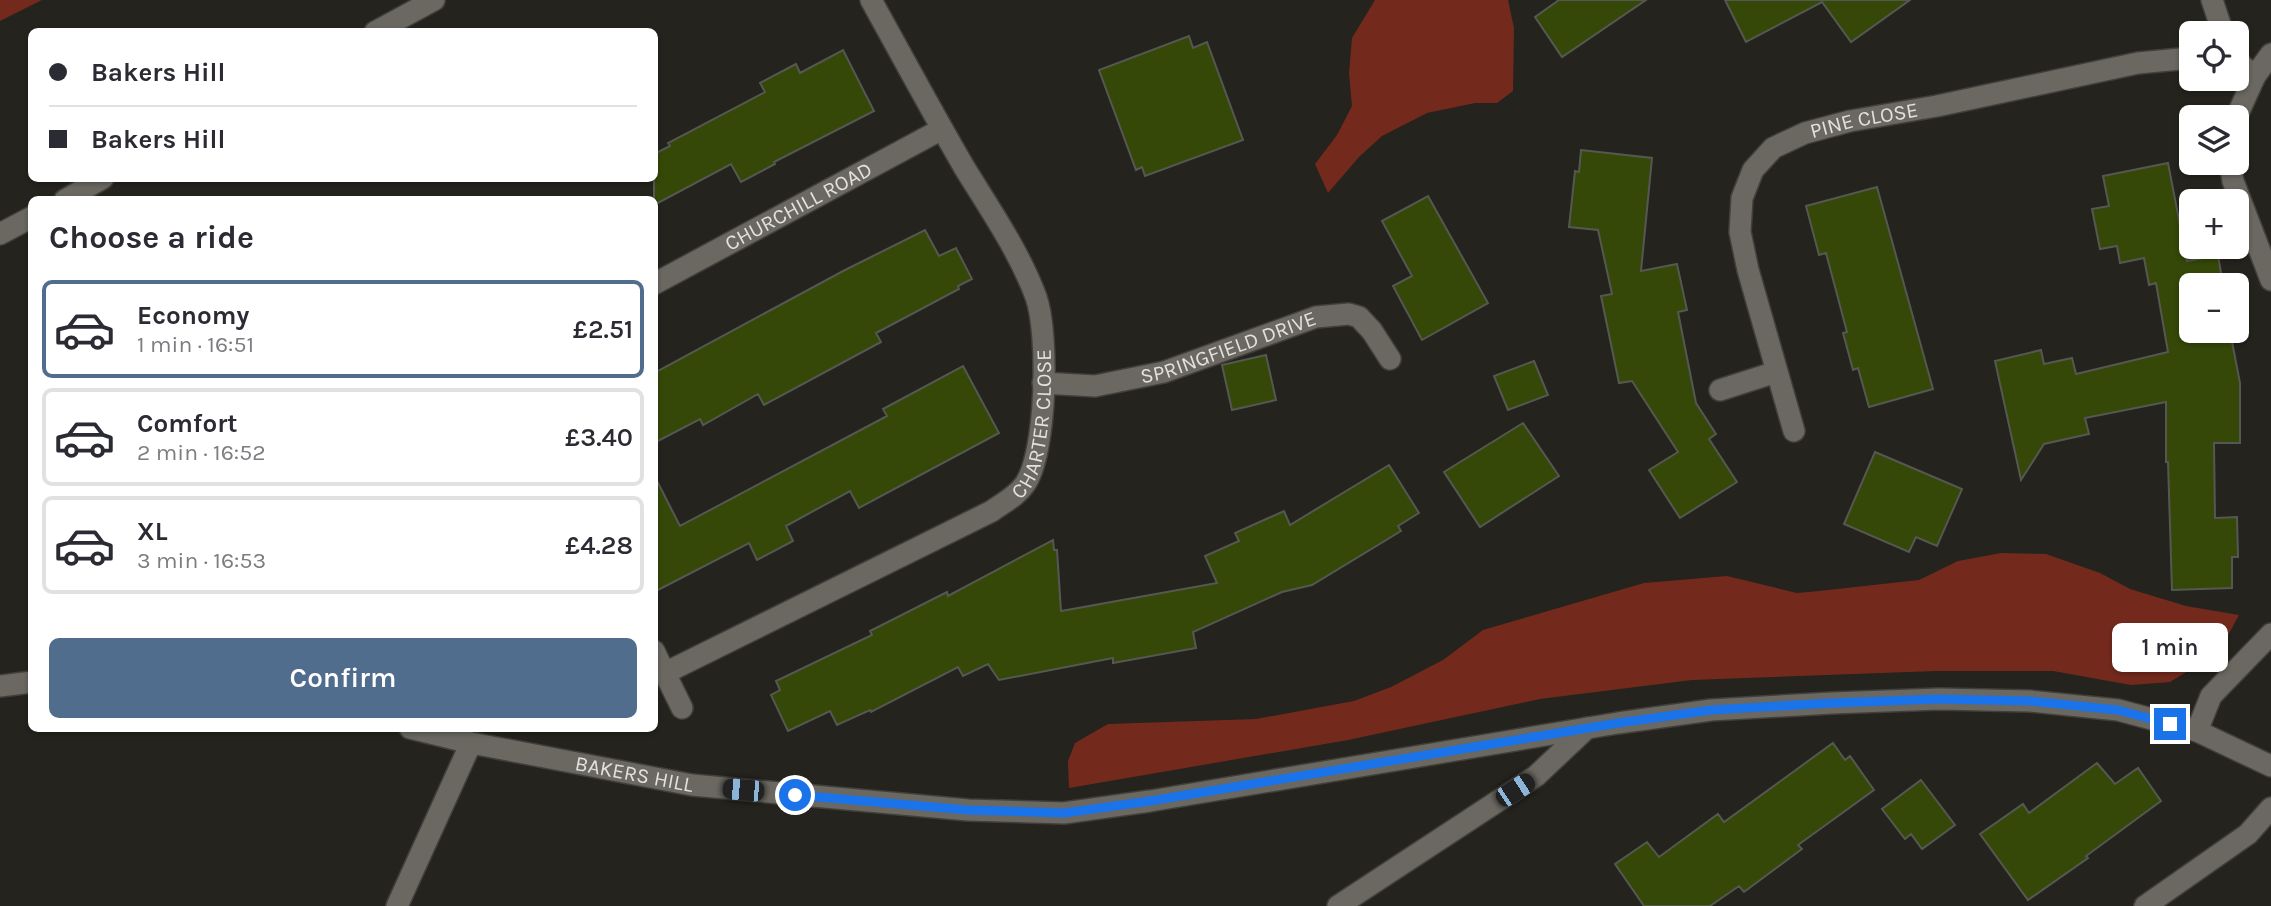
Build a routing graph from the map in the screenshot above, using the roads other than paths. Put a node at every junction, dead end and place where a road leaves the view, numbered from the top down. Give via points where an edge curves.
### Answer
1 (434, 0) edge
2 (871, 0) edge
3 (2212, 0) edge
4 (2219, 21) edge
5 (382, 28) edge
6 (2271, 54) edge
7 (2179, 59) edge
8 (2249, 71) edge
9 (2255, 76) junction
10 (2242, 105) edge
11 (942, 129) junction
12 (2232, 175) edge
13 (96, 182) edge
14 (72, 196) edge
15 (28, 219) edge
16 (0, 234) edge
17 (2271, 279) edge
18 (658, 282) edge
19 (1390, 359) dead end
20 (1776, 372) junction
21 (1043, 383) junction
22 (1720, 390) dead end
23 (1794, 430) dead end
24 (2271, 634) edge
25 (658, 659) edge
26 (665, 673) junction
27 (28, 682) edge
28 (0, 685) edge
29 (682, 708) dead end
30 (1587, 728) junction
31 (2197, 731) junction
32 (426, 732) edge
33 (471, 743) junction
34 (2271, 766) edge
35 (2271, 808) edge
36 (397, 906) edge
37 (1338, 906) edge
38 (2145, 906) edge

1 - 5 street
2 - 11 street, CHARTER CLOSE
3 - 4 street
6 - 9 street
7 - 20 street, PINE CLOSE via 2138,63 1850,121 1805,133 1773,148 1753,170 1742,198 1740,232
8 - 9 street
9 - 10 street
11 - 18 street, CHURCHILL ROAD
11 - 21 street, CHARTER CLOSE via 1037,298 1044,333
12 - 17 street
13 - 14 street
15 - 16 street
19 - 21 street, SPRINGFIELD DRIVE via 1372,331 1359,317 1349,314 1316,317 1164,372 1095,386
20 - 22 street
20 - 23 street, PINE CLOSE
21 - 26 street, CHARTER CLOSE via 1037,455 1026,484 1012,498
24 - 31 street via 2211,696
25 - 26 street
26 - 29 street
27 - 28 street
30 - 31 street, BAKERS HILL via 1711,710 1938,699 2030,701 2118,710
30 - 33 street, BAKERS HILL via 1064,813 968,810 692,786
30 - 37 street via 1536,776
31 - 34 street, BAKERS HILL
32 - 33 street, BAKERS HILL
33 - 36 street
35 - 38 street via 2248,834

